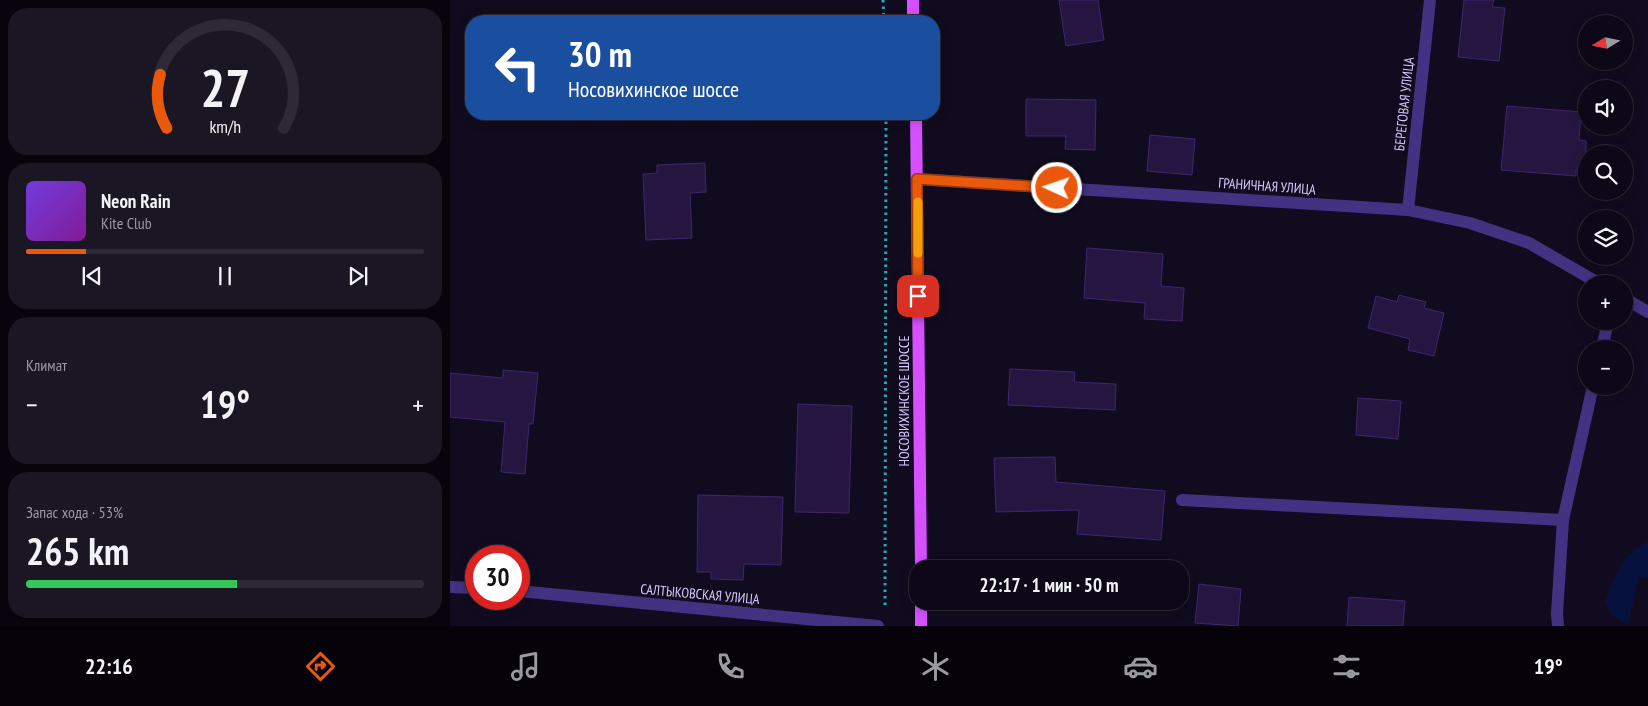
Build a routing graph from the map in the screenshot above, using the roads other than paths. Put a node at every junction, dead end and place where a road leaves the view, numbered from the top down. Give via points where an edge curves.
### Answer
1 (913, 0) edge
2 (1430, 0) edge
3 (913, 15) edge
4 (916, 120) edge
5 (917, 179) junction
6 (1408, 210) junction
7 (1584, 275) edge
8 (1633, 303) edge
9 (1648, 312) edge
10 (1591, 395) edge
11 (1182, 500) dead end
12 (1564, 520) junction
13 (921, 560) edge
14 (450, 587) edge
15 (465, 588) edge
16 (530, 592) edge
17 (921, 610) edge
18 (878, 626) edge
19 (921, 626) edge
20 (1558, 626) edge

1 - 3 main road
2 - 6 street, БЕРЕГОВАЯ УЛИЦА
4 - 5 main road, НОСОВИХИНСКОЕ ШОССЕ
5 - 6 street, ГРАНИЧНАЯ УЛИЦА
5 - 13 main road, НОСОВИХИНСКОЕ ШОССЕ
6 - 7 street, ГРАНИЧНАЯ УЛИЦА via 1470,223 1529,243
8 - 9 street
10 - 12 street
11 - 12 street
12 - 20 street
14 - 15 street
16 - 18 street, САЛТЫКОВСКАЯ УЛИЦА
17 - 19 main road

